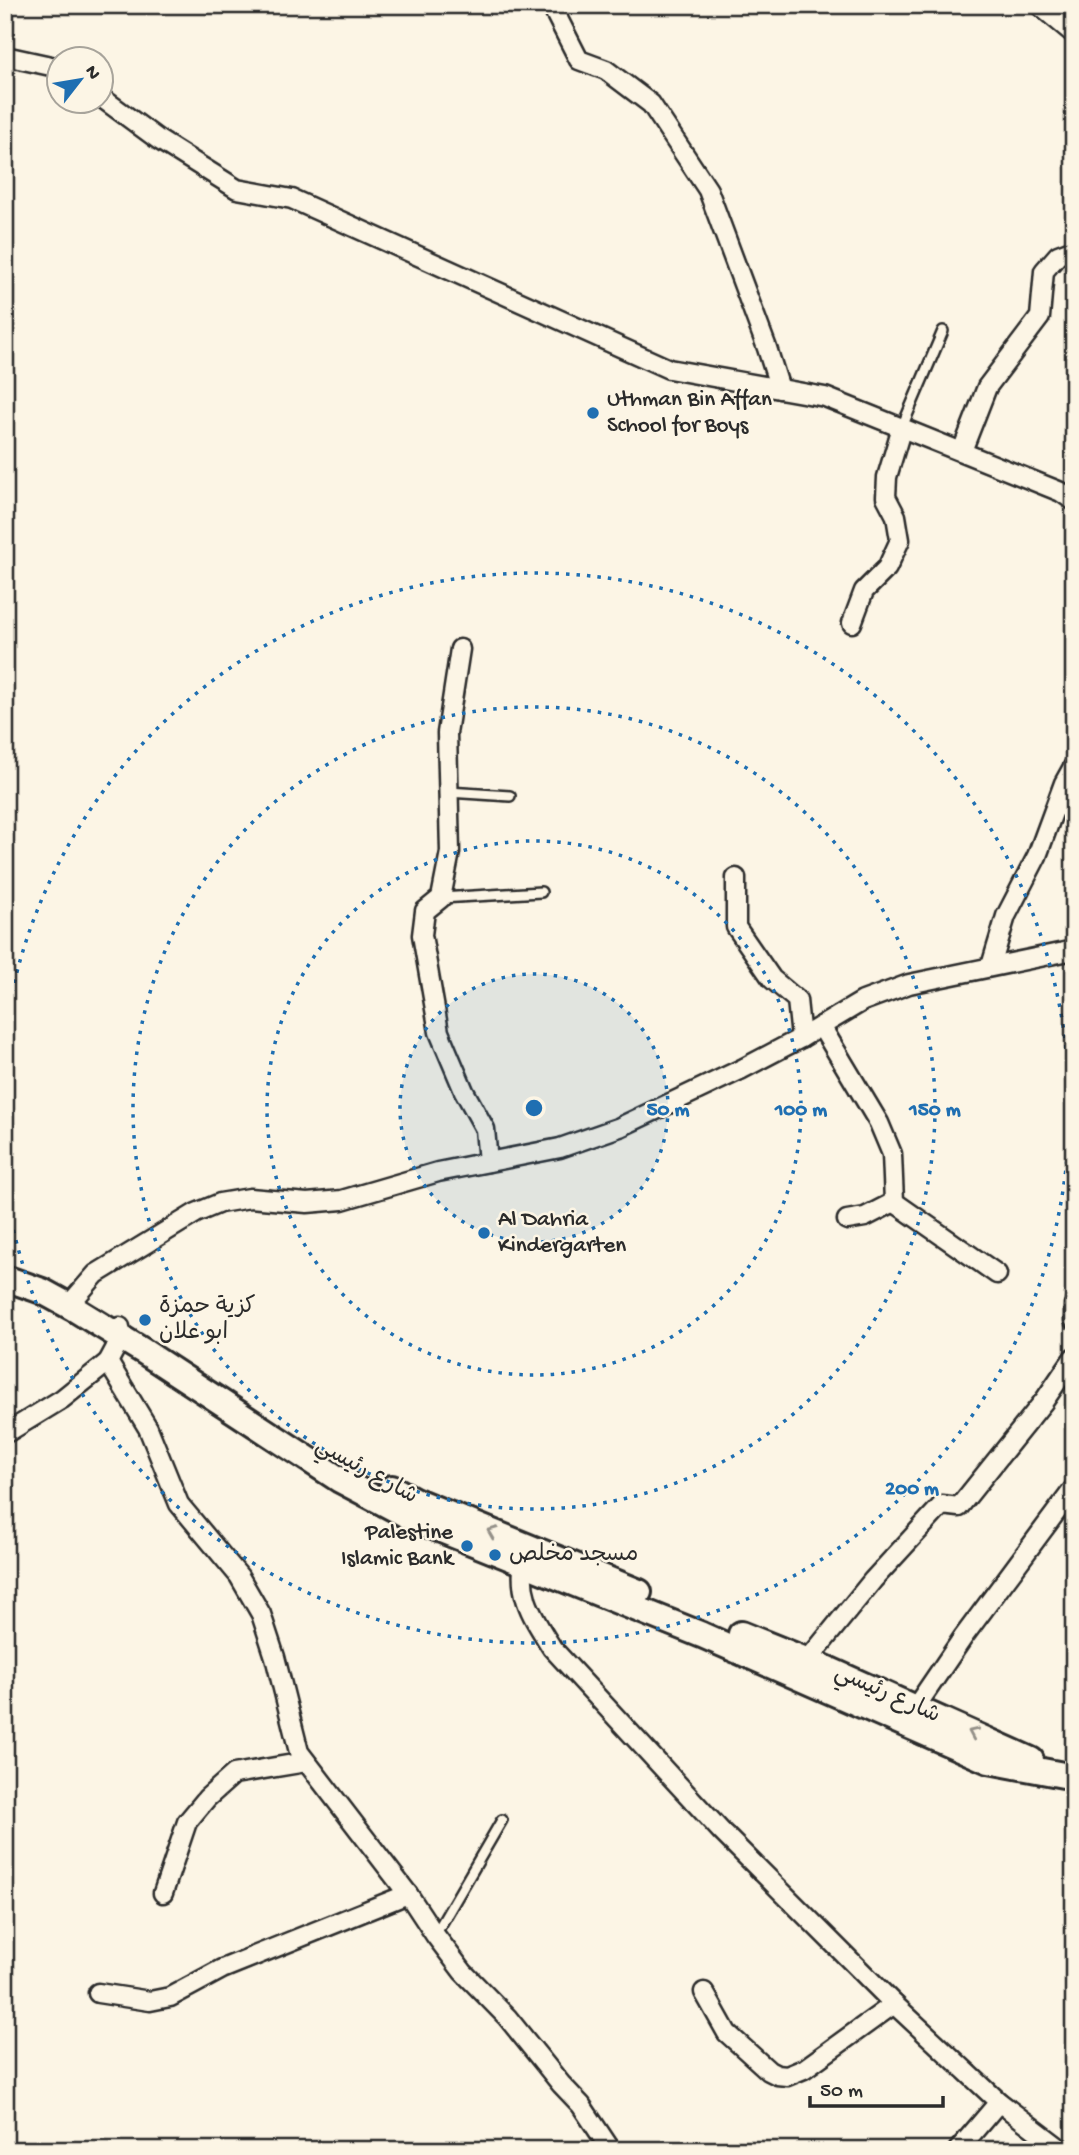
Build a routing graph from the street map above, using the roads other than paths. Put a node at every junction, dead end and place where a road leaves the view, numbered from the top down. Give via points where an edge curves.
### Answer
1 (551, 5) edge
2 (1039, 5) edge
3 (1074, 34) edge
4 (5, 56) edge
5 (46, 65) edge
6 (116, 108) edge
7 (1074, 249) edge
8 (943, 331) dead end
9 (780, 389) junction
10 (902, 427) junction
11 (962, 450) junction
12 (1074, 501) edge
13 (852, 623) dead end
14 (460, 649) dead end
15 (1074, 765) edge
16 (449, 792) junction
17 (510, 796) dead end
18 (736, 878) dead end
19 (541, 892) dead end
20 (441, 898) junction
21 (1074, 950) edge
22 (990, 966) junction
23 (821, 1027) junction
24 (802, 1038) junction
25 (488, 1162) junction
26 (894, 1202) junction
27 (847, 1220) dead end
28 (5, 1261) edge
29 (997, 1275) dead end
30 (5, 1278) edge
31 (74, 1302) junction
32 (1074, 1305) edge
33 (1074, 1320) edge
34 (120, 1331) junction
35 (1074, 1357) edge
36 (108, 1362) junction
37 (8, 1432) dead end
38 (1074, 1488) edge
39 (525, 1555) junction
40 (807, 1661) junction
41 (912, 1717) junction
42 (306, 1762) junction
43 (1066, 1774) edge
44 (502, 1821) dead end
45 (163, 1893) dead end
46 (408, 1894) junction
47 (435, 1935) junction
48 (704, 1992) dead end
49 (98, 1993) dead end
50 (894, 2004) junction
51 (999, 2102) junction
52 (611, 2150) edge
53 (958, 2150) edge
54 (1062, 2150) edge

1 - 9 street via 579,60 606,70 651,104 708,190
2 - 3 street
4 - 5 street
6 - 9 street via 237,189 292,199 669,369
7 - 11 street via 1058,255 1044,271 1040,317 987,387
8 - 10 lane
9 - 10 street via 825,397
10 - 11 street
10 - 13 street via 886,497 900,540 887,568 864,591
11 - 12 street
14 - 16 street via 447,733
15 - 22 street via 1037,856 1006,916
16 - 17 lane
16 - 20 street via 450,852
18 - 24 street via 736,927 772,979 797,1000
19 - 20 lane
20 - 25 street via 425,911 422,935 429,984 439,1032 485,1129
21 - 22 street
22 - 23 street via 909,984 863,1001
23 - 24 street
23 - 26 street via 879,1123 892,1154
24 - 25 street via 620,1127 560,1148
25 - 31 street via 324,1203 250,1198 220,1203 96,1275
26 - 27 street
26 - 29 street
28 - 31 main road, شارع رئيسي via 48,1279
30 - 31 main road, شارع رئيسي
31 - 34 main road, شارع رئيسي
32 - 33 street
34 - 36 street
34 - 39 main road, شارع رئيسي via 340,1480 414,1519
35 - 40 street via 958,1507 942,1505
36 - 37 street via 62,1399
36 - 42 street via 148,1428 179,1504 239,1576 261,1614 299,1752
38 - 41 street via 964,1636
39 - 40 main road, شارع رئيسي
39 - 41 main road, شارع رئيسي via 702,1635
39 - 50 street via 522,1590 552,1648 721,1831
40 - 41 main road, شارع رئيسي
41 - 43 main road, شارع رئيسي via 989,1761
42 - 45 street via 234,1774 206,1798 187,1822
42 - 46 street
44 - 47 lane
46 - 47 street
46 - 49 street via 222,1969 170,1997 150,2001
47 - 52 street via 581,2105
48 - 50 street via 727,2033 769,2071 782,2076 801,2071
50 - 51 street
51 - 53 street
51 - 54 street

